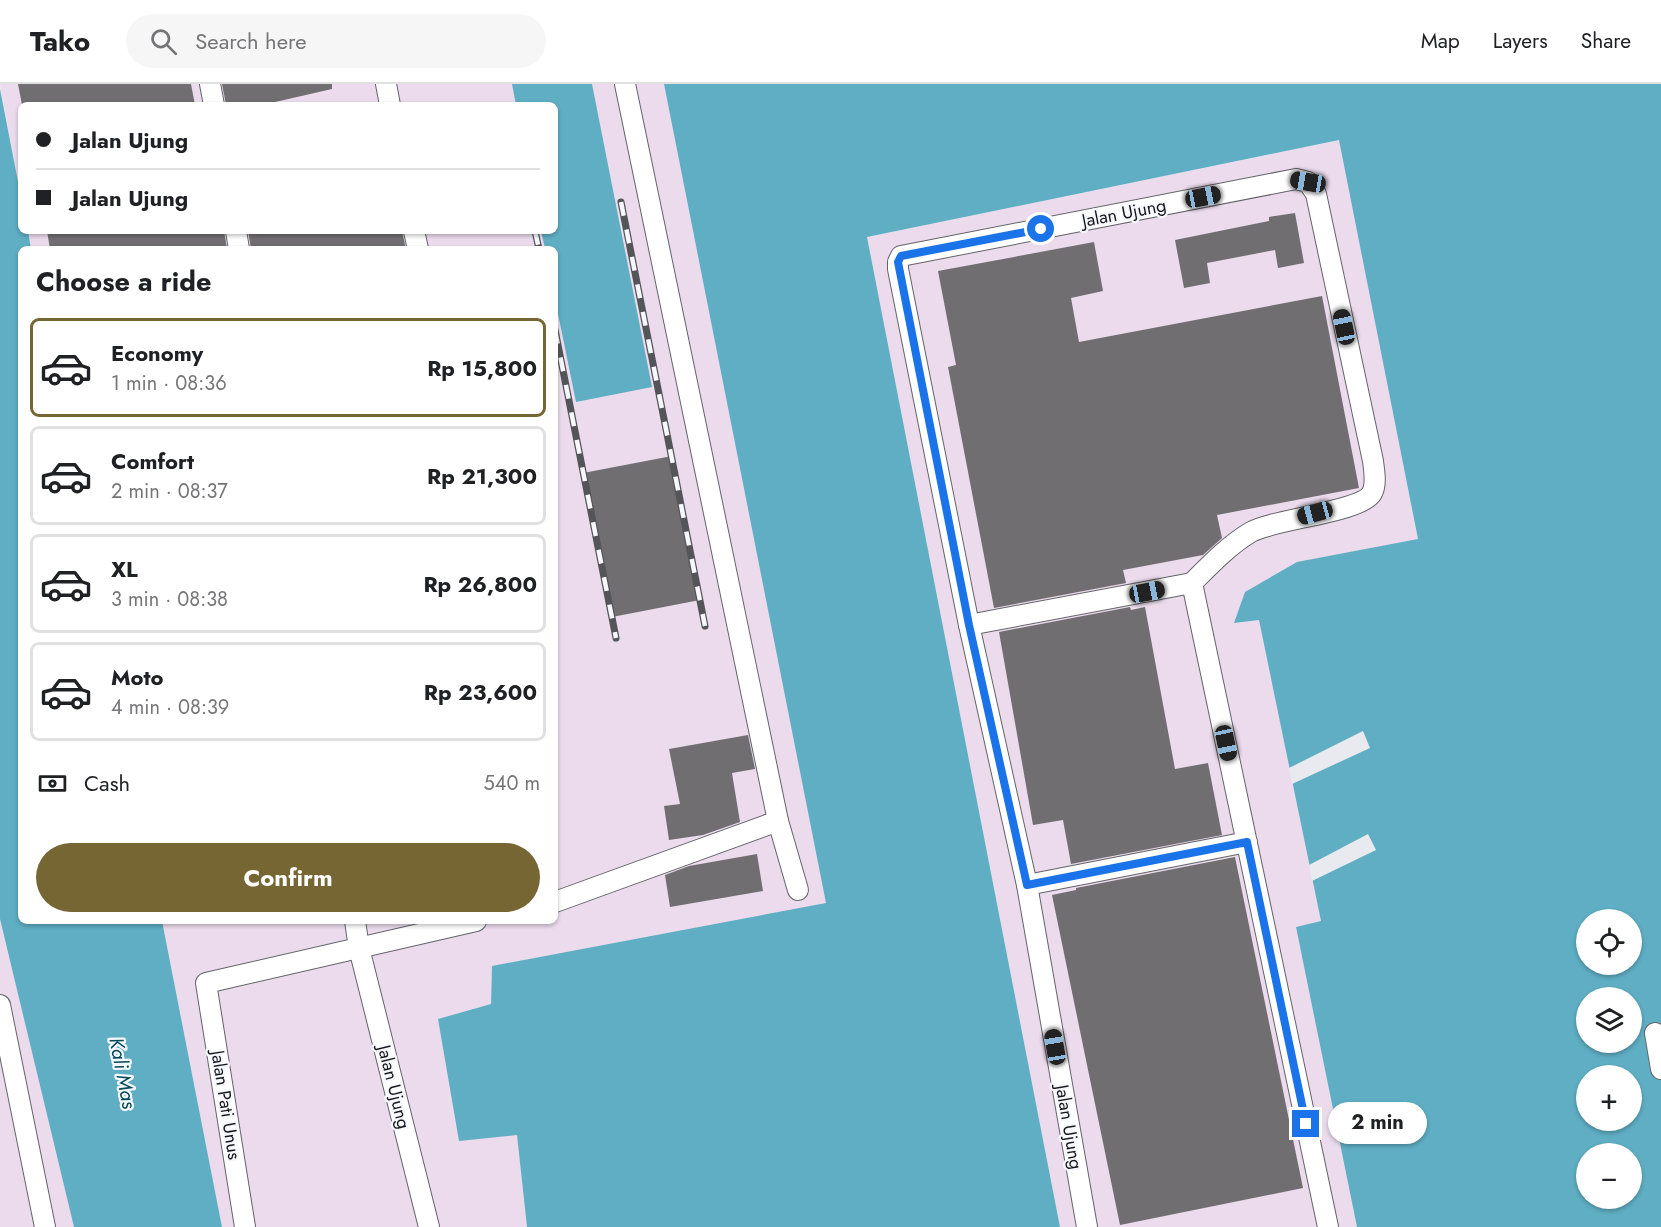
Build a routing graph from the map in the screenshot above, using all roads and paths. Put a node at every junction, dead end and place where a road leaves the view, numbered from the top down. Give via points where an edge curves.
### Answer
1 (210, 84) edge
2 (386, 84) edge
3 (625, 84) edge
4 (213, 102) edge
5 (389, 102) edge
6 (1192, 583) junction
7 (969, 625) junction
8 (778, 821) junction
9 (1247, 842) junction
10 (1027, 885) junction
11 (798, 890) dead end
12 (558, 901) edge
13 (355, 924) edge
14 (463, 924) edge
15 (359, 948) junction
16 (0, 1005) edge
17 (1655, 1033) dead end
18 (1661, 1070) edge
19 (9, 1094) edge
20 (45, 1227) edge
21 (245, 1227) edge
22 (429, 1227) edge
23 (1087, 1227) edge
24 (1328, 1227) edge

1 - 4 lane
2 - 5 lane
3 - 8 lane
6 - 7 lane
6 - 7 lane, Jalan Ujung via 1252,531 1351,506 1372,494 1373,461 1316,194 1308,182 1296,179 901,256 898,269
6 - 9 lane
7 - 10 lane, Jalan Ujung
8 - 11 lane
8 - 12 lane
9 - 10 lane
9 - 24 lane
10 - 23 lane, Jalan Ujung
13 - 15 lane, Jalan Ujung
14 - 15 lane
15 - 21 lane, Jalan Pati Unus via 206,983
15 - 22 lane, Jalan Ujung
16 - 19 lane
17 - 18 lane
19 - 20 lane

